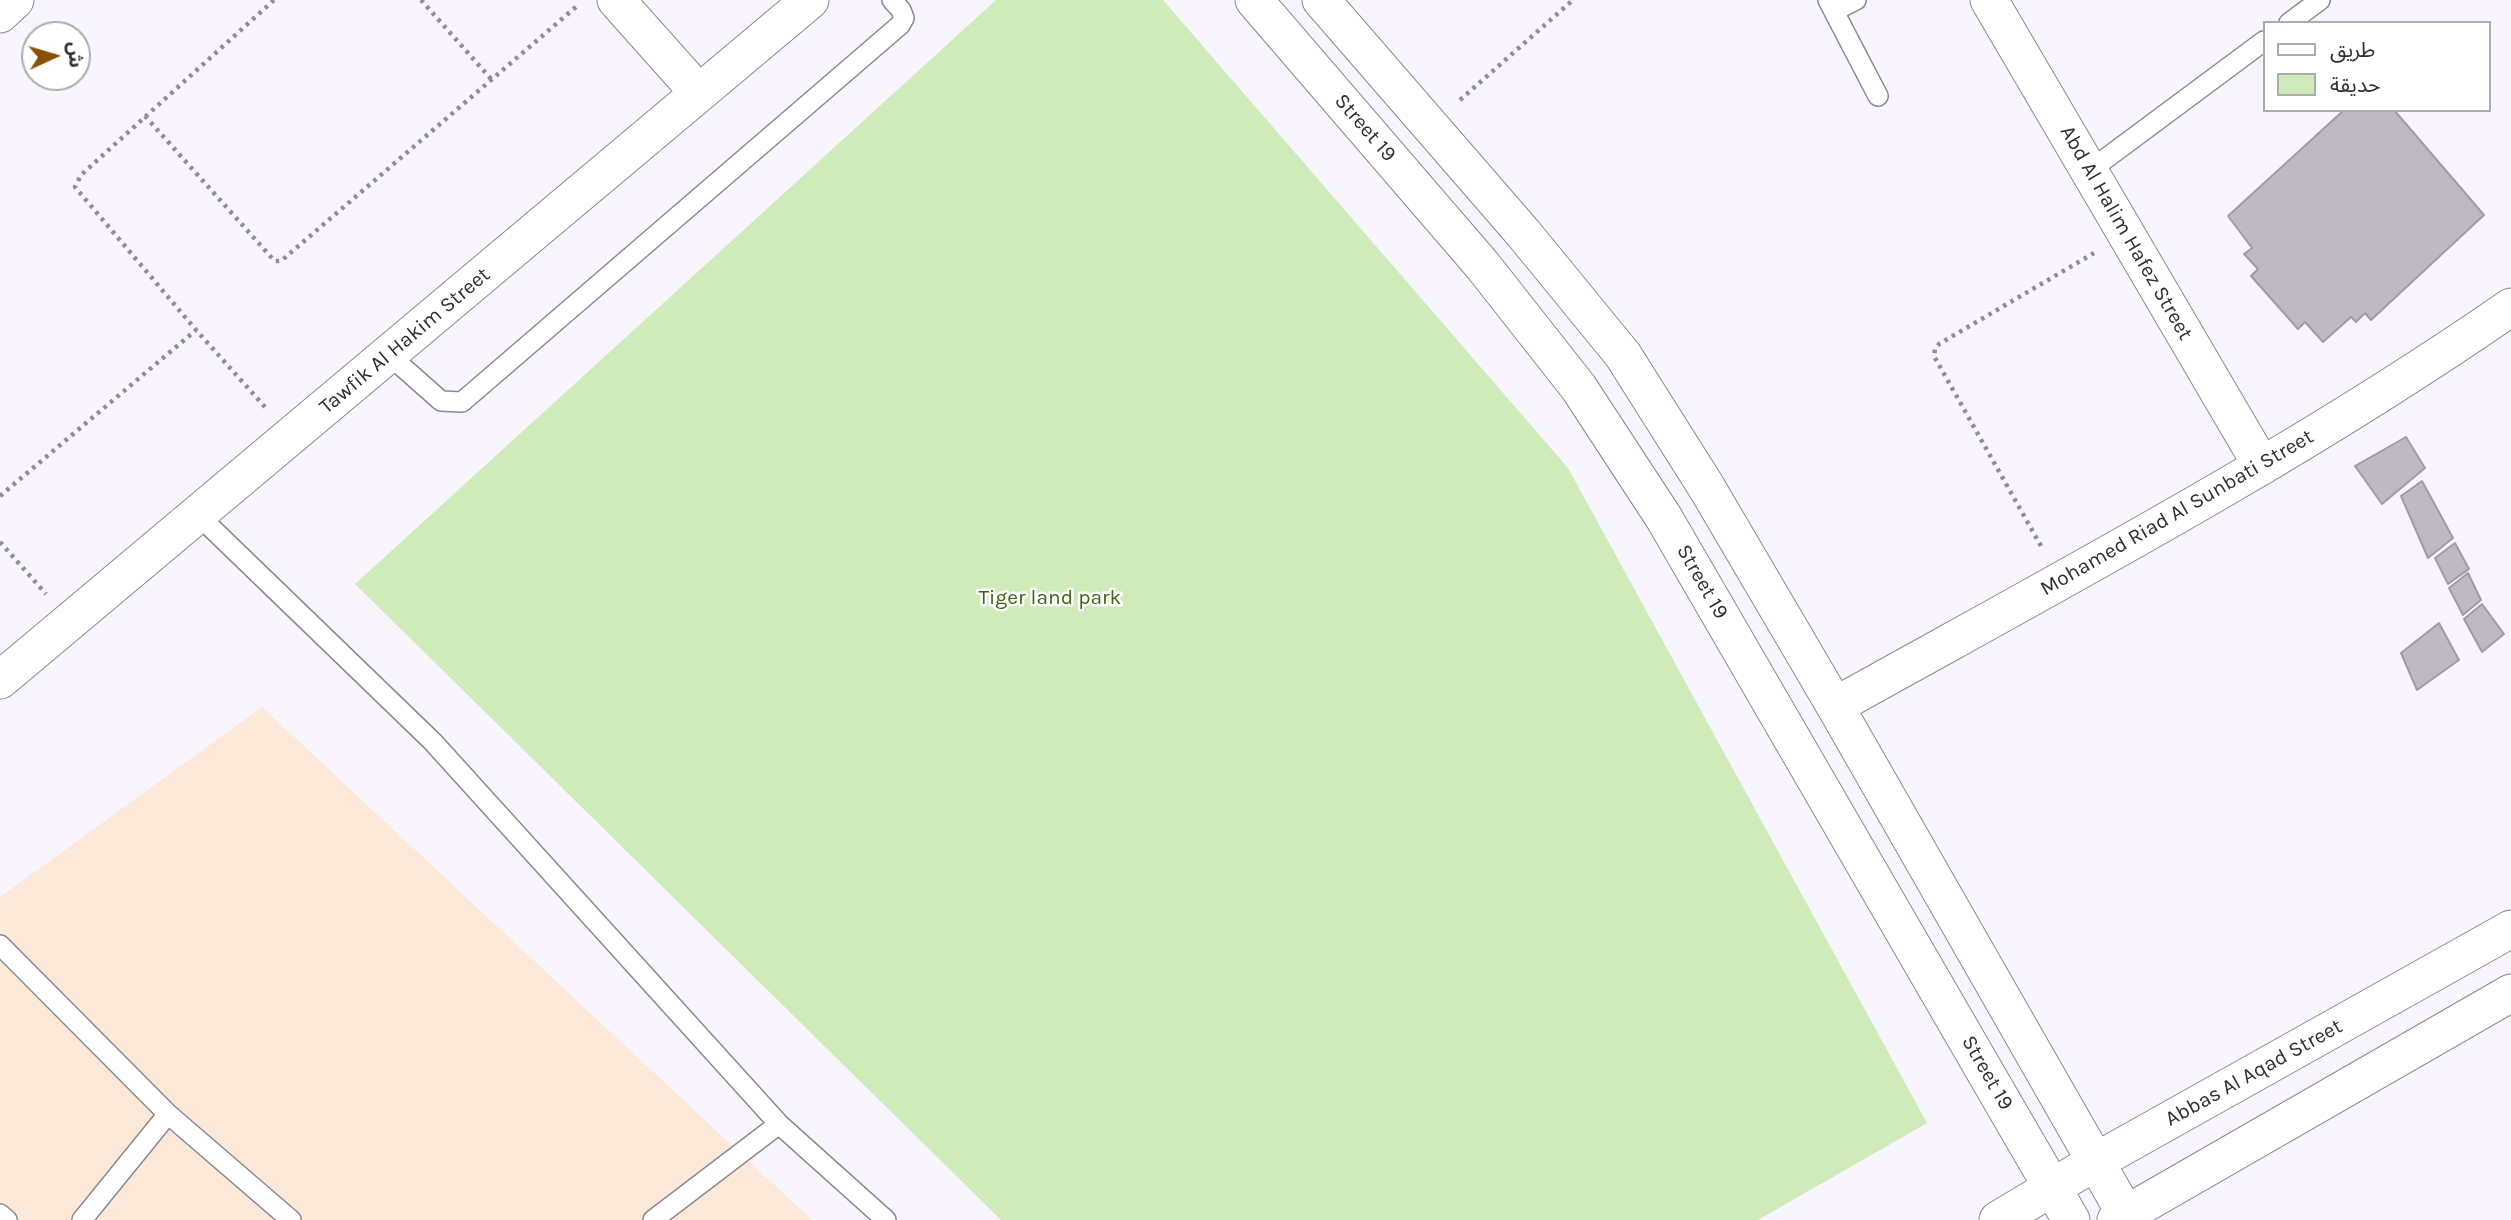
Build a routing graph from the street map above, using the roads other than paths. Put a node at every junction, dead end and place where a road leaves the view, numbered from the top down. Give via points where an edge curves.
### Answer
1 (15, 0) edge
2 (616, 0) edge
3 (810, 0) edge
4 (892, 0) edge
5 (1254, 0) edge
6 (1321, 0) edge
7 (1856, 0) edge
8 (1989, 0) edge
9 (2320, 0) edge
10 (1831, 6) edge
11 (0, 14) edge
12 (2292, 21) edge
13 (2262, 42) edge
14 (699, 93) junction
15 (1878, 96) dead end
16 (2089, 171) junction
17 (2511, 307) edge
18 (388, 355) junction
19 (2262, 466) junction
20 (198, 515) junction
21 (0, 681) edge
22 (1835, 706) junction
23 (2511, 929) edge
24 (0, 945) edge
25 (2511, 993) edge
26 (168, 1114) junction
27 (779, 1124) junction
28 (2095, 1162) junction
29 (2053, 1187) junction
30 (0, 1214) edge
31 (2123, 1218) edge
32 (7, 1220) edge
33 (82, 1220) edge
34 (291, 1220) edge
35 (653, 1220) edge
36 (886, 1220) edge
37 (1998, 1220) edge
38 (2071, 1220) edge

1 - 11 street
2 - 14 street
3 - 14 street, Tawfik Al Hakim Street
4 - 18 lane via 903,14 900,25 462,402 442,401
5 - 29 street, Street 19 via 1483,266 1579,388 1664,517
6 - 22 street via 1623,355
7 - 10 lane
8 - 16 street, Abd Al Halim Hafez Street
9 - 12 lane
10 - 15 lane
13 - 16 lane
14 - 18 street, Tawfik Al Hakim Street
16 - 19 street, Abd Al Halim Hafez Street
17 - 19 street, Mohamed Riad Al Sunbati Street
18 - 20 street, Tawfik Al Hakim Street
19 - 22 street, Mohamed Riad Al Sunbati Street
20 - 21 street, Tawfik Al Hakim Street
20 - 27 lane via 433,742
22 - 28 street
23 - 28 street, Abbas Al Aqad Street
24 - 26 lane
25 - 31 street
26 - 33 lane
26 - 34 lane
27 - 35 lane
27 - 36 lane
28 - 29 street, Abbas Al Aqad Street
28 - 31 street
29 - 37 street, Abbas Al Aqad Street
29 - 38 street, Street 19
30 - 32 lane

